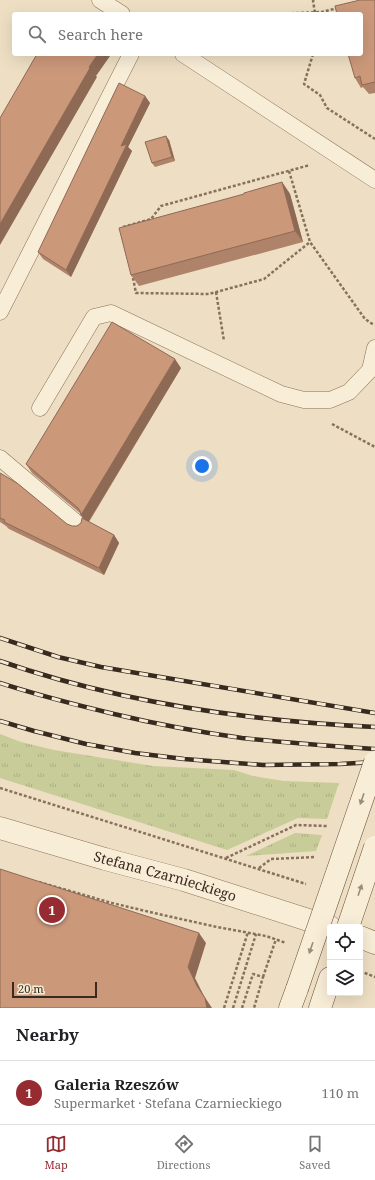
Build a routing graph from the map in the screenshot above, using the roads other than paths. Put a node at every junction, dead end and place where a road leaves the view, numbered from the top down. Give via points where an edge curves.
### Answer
1 (100, 0) edge
2 (119, 12) edge
3 (130, 56) edge
4 (186, 56) edge
5 (375, 180) edge
6 (0, 312) edge
7 (375, 348) edge
8 (40, 408) dead end
9 (0, 458) edge
10 (78, 524) edge
11 (375, 762) edge
12 (0, 828) edge
13 (375, 847) edge
14 (349, 924) edge
15 (327, 926) edge
16 (363, 939) edge
17 (375, 943) edge
18 (327, 987) edge
19 (294, 999) edge
20 (321, 1004) edge

1 - 2 lane
3 - 6 lane
4 - 5 lane
7 - 8 lane via 370,370 349,392 330,400 304,400 281,394 111,313 94,317
9 - 10 lane
11 -> 19 street, bridge
12 - 15 street, Stefana Czarnieckiego via 184,880
14 -> 13 street, bridge
16 - 17 street
18 - 20 street

